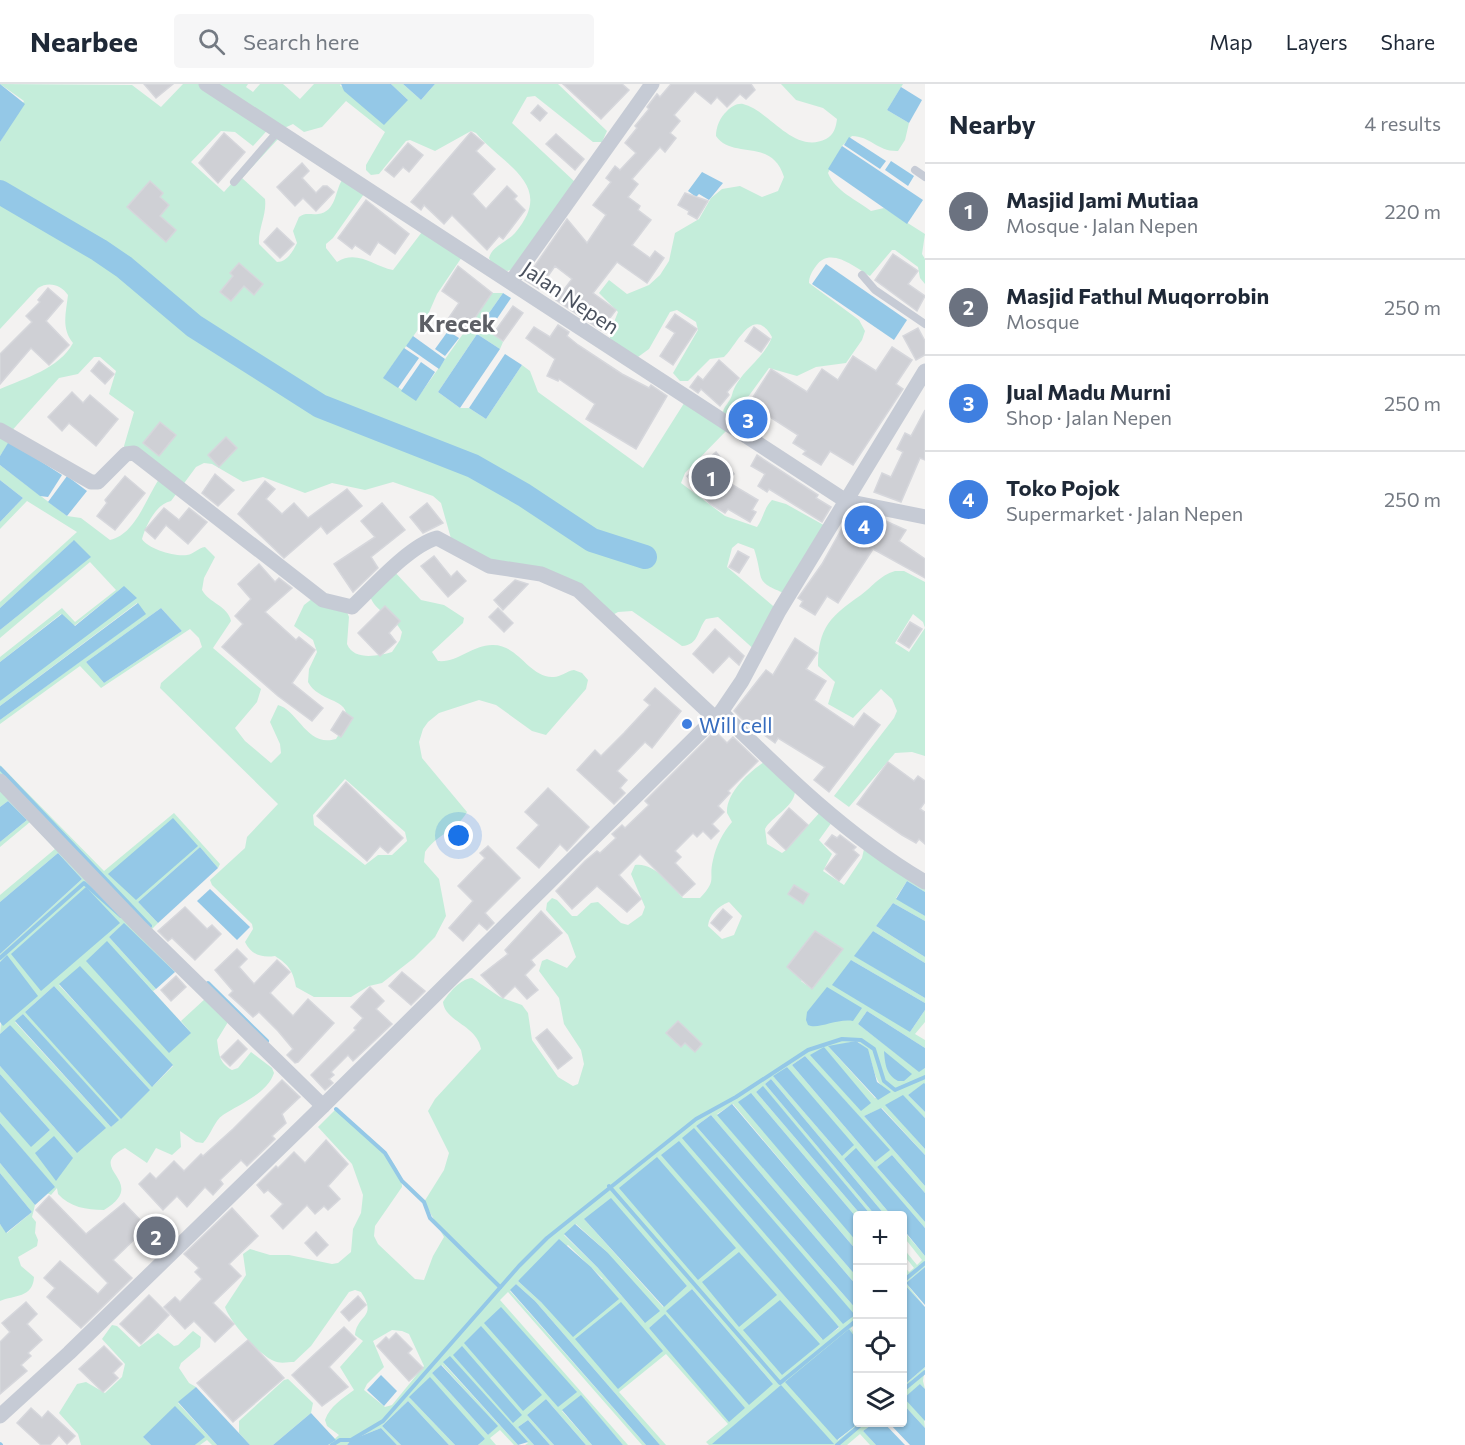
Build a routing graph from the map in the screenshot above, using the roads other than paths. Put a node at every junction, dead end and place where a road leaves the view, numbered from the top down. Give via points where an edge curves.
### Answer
1 (206, 84) edge
2 (652, 84) edge
3 (279, 130) junction
4 (915, 170) dead end
5 (925, 177) edge
6 (234, 182) dead end
7 (862, 275) dead end
8 (511, 282) junction
9 (925, 324) edge
10 (925, 371) edge
11 (0, 430) edge
12 (846, 501) junction
13 (925, 518) edge
14 (719, 716) junction
15 (0, 781) edge
16 (925, 882) edge
17 (323, 1107) junction
18 (0, 1416) edge

1 - 3 street, Jalan Nepen
2 - 8 street
3 - 6 lane
3 - 8 street, Jalan Nepen
4 - 5 lane
7 - 9 lane via 875,290
8 - 12 street, Jalan Nepen
10 - 12 street
11 - 14 street via 91,482 98,482 126,454 134,453 323,600 337,605 352,606 413,552 436,538 489,566 560,581 578,590
12 - 13 street, Jalan Nepen
12 - 14 street
14 - 16 street via 875,849
14 - 17 street
15 - 17 street via 138,925
17 - 18 street

